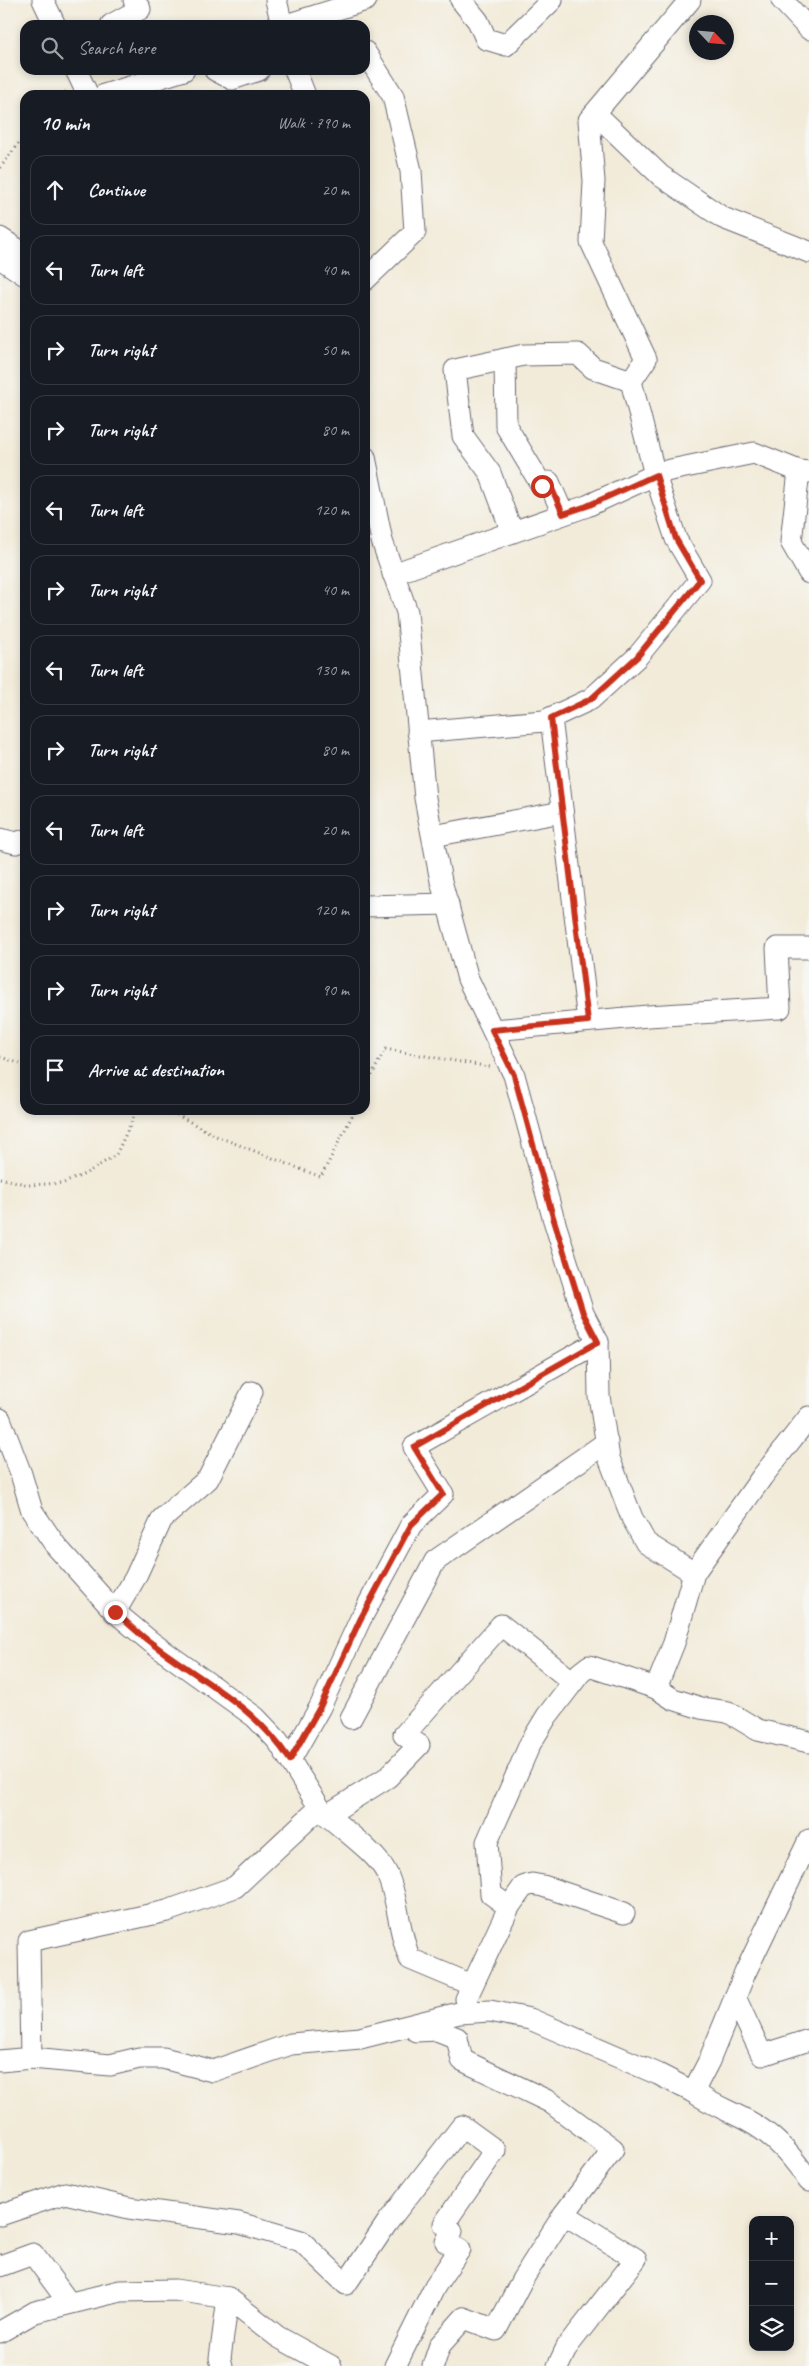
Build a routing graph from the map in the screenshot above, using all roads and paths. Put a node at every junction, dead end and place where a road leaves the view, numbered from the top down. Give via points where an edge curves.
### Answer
1 (43, 0) edge
2 (134, 0) edge
3 (276, 0) edge
4 (366, 0) edge
5 (461, 0) edge
6 (552, 0) edge
7 (690, 0) edge
8 (782, 0) edge
9 (324, 19) edge
10 (53, 20) edge
11 (121, 20) edge
12 (282, 20) edge
13 (809, 29) edge
14 (370, 60) edge
15 (78, 75) edge
16 (168, 75) edge
17 (224, 75) edge
18 (244, 75) edge
19 (297, 75) edge
20 (86, 90) edge
21 (120, 90) edge
22 (302, 90) edge
23 (595, 113) junction
24 (20, 142) edge
25 (0, 168) edge
26 (0, 238) edge
27 (20, 251) edge
28 (809, 252) edge
29 (0, 258) edge
30 (20, 272) edge
31 (370, 275) edge
32 (505, 359) junction
33 (631, 381) junction
34 (804, 471) edge
35 (656, 475) junction
36 (370, 482) edge
37 (563, 514) junction
38 (512, 532) junction
39 (809, 573) edge
40 (393, 574) junction
41 (551, 718) junction
42 (418, 732) junction
43 (562, 812) junction
44 (433, 836) junction
45 (0, 839) edge
46 (20, 842) edge
47 (448, 904) junction
48 (370, 906) edge
49 (809, 948) edge
50 (588, 1021) junction
51 (492, 1030) junction
52 (0, 1057) edge
53 (20, 1063) edge
54 (512, 1070) junction
55 (370, 1079) edge
56 (134, 1115) edge
57 (177, 1115) edge
58 (352, 1115) edge
59 (0, 1178) edge
60 (598, 1342) junction
61 (252, 1392) dead end
62 (809, 1417) edge
63 (0, 1419) edge
64 (606, 1442) junction
65 (694, 1573) junction
66 (115, 1612) junction
67 (573, 1682) junction
68 (656, 1688) junction
69 (351, 1718) dead end
70 (809, 1742) edge
71 (290, 1760) junction
72 (324, 1812) junction
73 (809, 1840) edge
74 (509, 1906) junction
75 (624, 1913) dead end
76 (472, 1986) junction
77 (734, 1997) junction
78 (459, 2012) junction
79 (388, 2031) junction
80 (809, 2040) edge
81 (32, 2058) junction
82 (0, 2061) edge
83 (693, 2092) junction
84 (809, 2181) edge
85 (564, 2214) junction
86 (0, 2215) edge
87 (0, 2266) edge
88 (228, 2298) junction
89 (69, 2303) junction
90 (0, 2332) edge
91 (306, 2360) edge
92 (222, 2366) edge
93 (331, 2366) edge
94 (395, 2366) edge
95 (433, 2366) edge
96 (558, 2366) edge

1 - 10 street
2 - 11 street via 140,10
3 - 12 street
4 - 9 street
5 - 6 street via 478,21 486,39 506,44
7 - 23 street
8 - 13 street
14 - 31 street via 393,96 411,171 415,232
15 - 20 street
16 - 21 street
17 - 18 street via 232,79
19 - 22 street
23 - 28 street via 661,176 723,218
23 - 33 street via 589,120 594,181 591,242 646,359
24 - 25 path
26 - 27 street
29 - 30 street
32 - 33 street via 524,355 578,354 593,368
32 - 37 street via 506,426 542,486 549,482
32 - 38 street via 455,370 463,436 490,473
33 - 35 street
34 - 35 street via 754,453
34 - 39 street via 791,542
35 - 37 street
35 - 41 street via 676,539 700,580 637,657 591,699
36 - 40 street via 382,541
37 - 38 street
38 - 40 street
40 - 42 street via 408,612
41 - 42 street
41 - 43 street
42 - 44 street
43 - 44 street
43 - 50 street
44 - 47 street
45 - 46 street
47 - 48 street
47 - 51 street via 468,979
49 - 50 street via 777,948 780,1008
50 - 51 street
51 - 54 street
52 - 53 path
54 - 55 path via 385,1049
54 - 60 street via 558,1235 583,1313
56 - 59 path via 116,1155 85,1174 64,1183 29,1185
57 - 58 path via 216,1136 321,1176
60 - 64 street via 599,1396
60 - 71 street via 414,1447 443,1494 411,1525
61 - 66 street via 208,1479 162,1519 135,1578
62 - 65 street
63 - 66 street via 32,1511 56,1546
64 - 65 street via 632,1518 646,1543
64 - 69 street via 435,1561
65 - 68 street via 674,1644
66 - 71 street via 150,1642 256,1717
67 - 68 street via 590,1666
67 - 72 street via 501,1625 404,1735 420,1745 388,1777
67 - 74 street via 530,1744 487,1842 491,1894
68 - 70 street via 673,1699 728,1712 758,1730
71 - 72 street
72 - 76 street via 387,1873 404,1947 410,1959
72 - 81 street via 312,1815 235,1887 167,1911 29,1941
73 - 77 street
74 - 75 street via 523,1887 532,1884
74 - 76 street
76 - 78 street
77 - 80 street via 762,2055
77 - 83 street
78 - 79 street
78 - 83 street via 490,2011 530,2019
79 - 81 street via 360,2038 291,2044 213,2071 163,2058 139,2058 110,2065
79 - 85 street via 436,2030 457,2038 462,2060 550,2102 613,2149
81 - 82 street
83 - 84 street via 774,2138
85 - 95 street via 522,2280 496,2330 464,2318 440,2345
85 - 96 street via 636,2259 567,2347
86 - 94 street via 65,2193 129,2208 239,2223 301,2241 346,2284 386,2223 462,2126 495,2150 444,2224 452,2231 446,2242 460,2249 435,2286
87 - 89 street via 33,2254
88 - 89 street via 175,2290 120,2291
88 - 91 street
88 - 92 street via 220,2358
89 - 90 street via 35,2312
91 - 93 street

